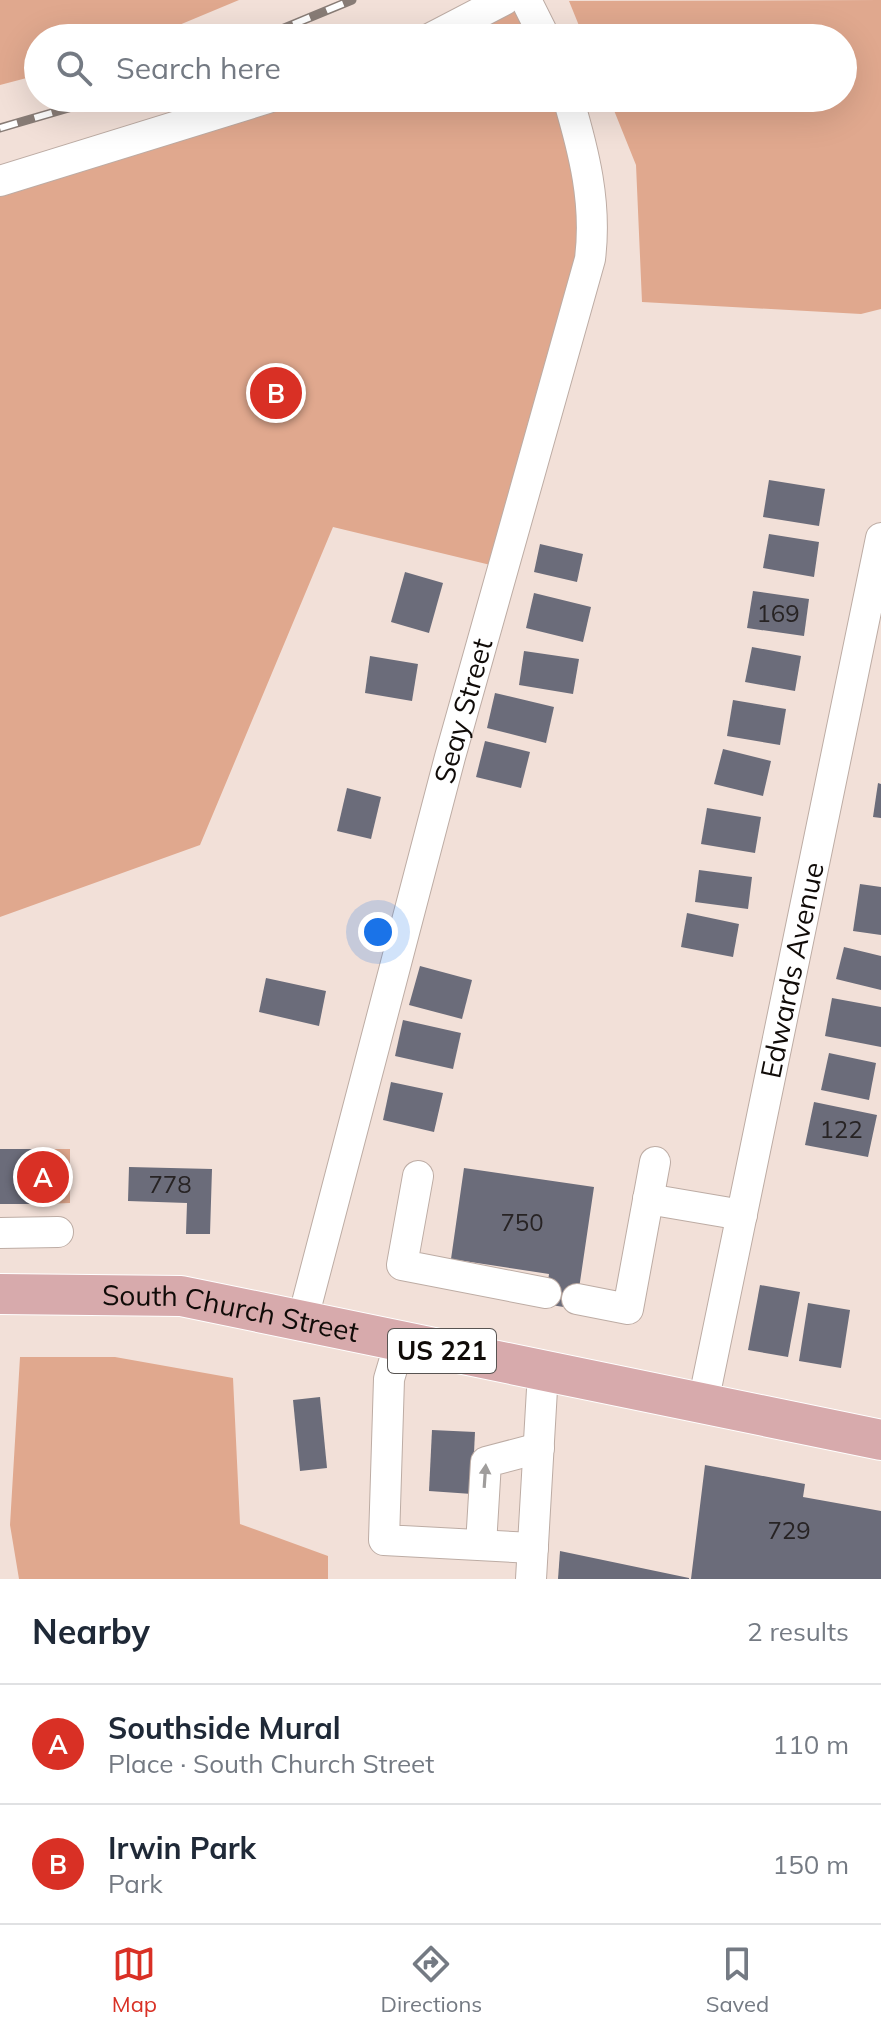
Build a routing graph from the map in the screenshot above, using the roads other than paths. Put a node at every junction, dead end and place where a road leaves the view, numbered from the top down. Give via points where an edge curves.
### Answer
1 (504, 0) edge
2 (526, 0) edge
3 (458, 24) edge
4 (538, 24) edge
5 (223, 112) edge
6 (571, 112) edge
7 (0, 181) edge
8 (881, 538) edge
9 (655, 1162) dead end
10 (418, 1176) dead end
11 (648, 1199) junction
12 (742, 1215) junction
13 (58, 1232) dead end
14 (0, 1233) edge
15 (546, 1293) dead end
16 (0, 1294) edge
17 (577, 1299) dead end
18 (302, 1322) junction
19 (400, 1342) junction
20 (543, 1372) junction
21 (703, 1403) junction
22 (881, 1440) edge
23 (539, 1448) junction
24 (481, 1545) junction
25 (533, 1548) junction
26 (531, 1579) edge

1 - 3 street
2 - 4 street
5 - 7 street
6 - 18 street, Seay Street via 590,188 590,259 450,757
8 - 12 street, Edwards Avenue
9 - 11 street
10 - 15 street via 402,1265
11 - 12 street
11 - 17 street via 628,1309
12 - 21 street, Edwards Avenue
13 - 14 street
16 - 18 main road, South Church Street / US 221 via 181,1296
18 - 19 main road, South Church Street / US 221
19 - 20 main road, South Church Street / US 221
19 - 24 street via 389,1379 384,1540
20 - 21 main road, South Church Street / US 221
20 - 23 street
21 - 22 main road, South Church Street / US 221
24 -> 23 street via 486,1462
23 - 25 street
24 - 25 street
25 - 26 street

